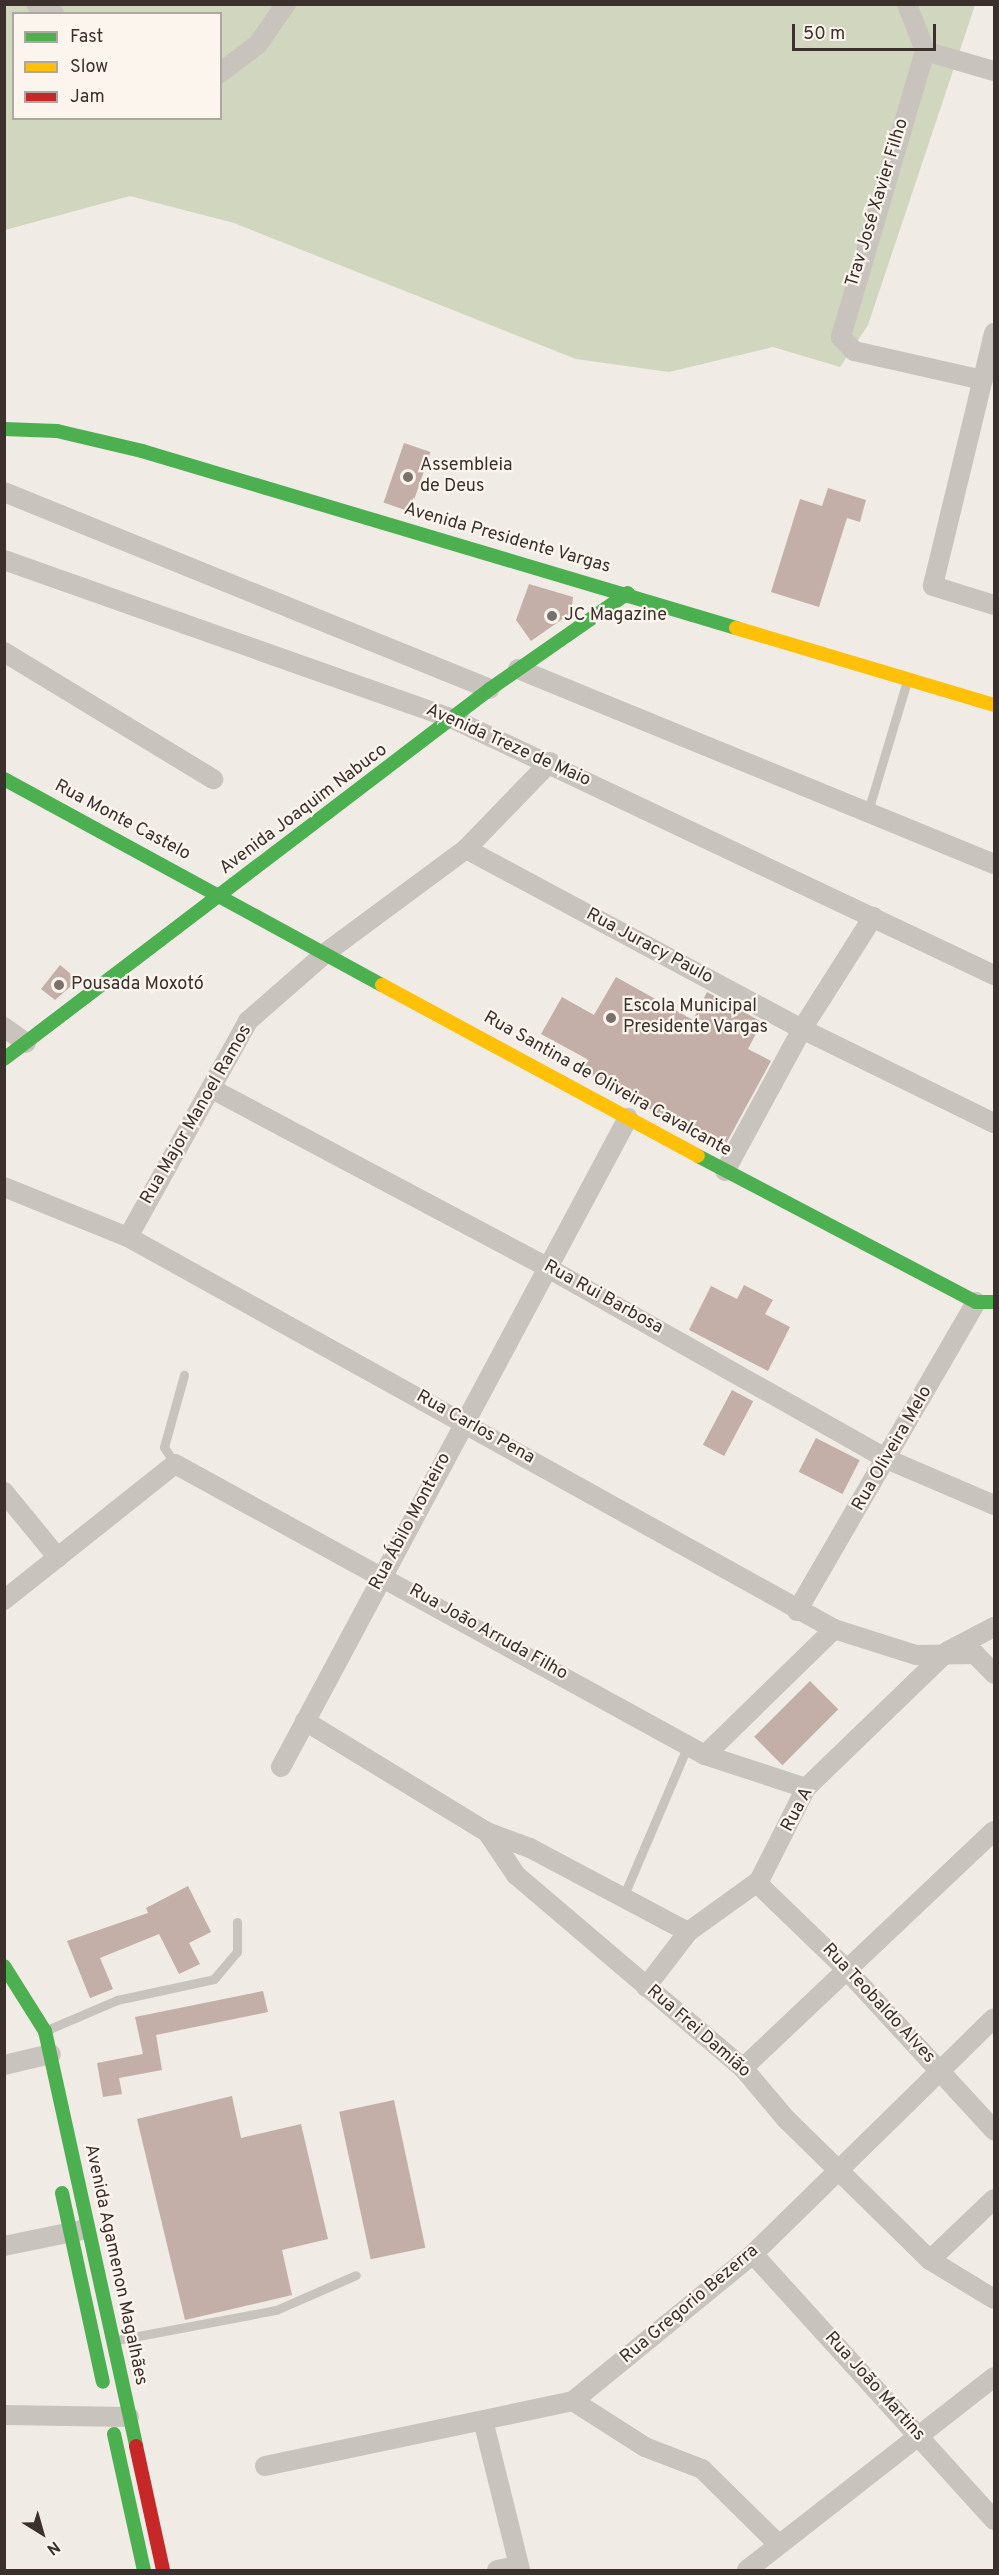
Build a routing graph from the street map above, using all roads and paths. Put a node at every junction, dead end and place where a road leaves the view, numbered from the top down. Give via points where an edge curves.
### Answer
1 (36, 4) edge
2 (286, 4) edge
3 (907, 4) edge
4 (50, 12) edge
5 (925, 51) junction
6 (222, 71) edge
7 (994, 71) edge
8 (994, 333) edge
9 (986, 391) edge
10 (4, 429) edge
11 (4, 492) edge
12 (4, 560) edge
13 (628, 593) junction
14 (994, 605) edge
15 (4, 652) edge
16 (518, 669) junction
17 (908, 679) junction
18 (489, 689) junction
19 (994, 705) edge
20 (453, 719) junction
21 (550, 762) junction
22 (4, 779) edge
23 (213, 779) dead end
24 (868, 811) junction
25 (466, 849) junction
26 (994, 864) edge
27 (224, 895) junction
28 (873, 917) junction
29 (328, 951) junction
30 (994, 975) edge
31 (4, 1027) edge
32 (802, 1029) junction
33 (26, 1043) junction
34 (4, 1059) edge
35 (213, 1089) junction
36 (628, 1118) junction
37 (994, 1123) edge
38 (725, 1171) junction
39 (4, 1188) edge
40 (128, 1237) junction
41 (548, 1268) junction
42 (985, 1302) edge
43 (184, 1375) dead end
44 (465, 1421) junction
45 (889, 1460) junction
46 (175, 1464) junction
47 (4, 1492) edge
48 (994, 1505) edge
49 (58, 1558) junction
50 (383, 1575) junction
51 (4, 1600) edge
52 (797, 1611) junction
53 (994, 1627) edge
54 (834, 1629) junction
55 (948, 1651) junction
56 (994, 1674) edge
57 (305, 1721) junction
58 (687, 1745) junction
59 (705, 1755) junction
60 (281, 1767) dead end
61 (806, 1788) junction
62 (994, 1831) edge
63 (487, 1832) junction
64 (757, 1883) junction
65 (624, 1895) junction
66 (237, 1922) dead end
67 (688, 1932) junction
68 (844, 1967) junction
69 (8, 1971) edge
70 (646, 1987) junction
71 (994, 2018) edge
72 (45, 2031) junction
73 (43, 2056) junction
74 (4, 2066) edge
75 (743, 2068) junction
76 (940, 2070) junction
77 (47, 2116) dead end
78 (994, 2130) edge
79 (837, 2169) junction
80 (58, 2174) dead end
81 (994, 2199) edge
82 (79, 2231) junction
83 (4, 2246) edge
84 (753, 2254) junction
85 (930, 2260) junction
86 (356, 2275) dead end
87 (994, 2299) edge
88 (113, 2340) junction
89 (94, 2343) junction
90 (994, 2377) edge
91 (573, 2401) junction
92 (4, 2415) edge
93 (120, 2418) junction
94 (484, 2424) junction
95 (918, 2435) junction
96 (265, 2466) dead end
97 (140, 2468) junction
98 (121, 2472) junction
99 (994, 2520) edge
100 (778, 2544) junction
101 (519, 2568) edge
102 (144, 2571) edge
103 (163, 2571) edge
104 (497, 2571) edge
105 (747, 2571) edge

1 - 4 street
2 - 6 street via 258,44
3 - 5 street
5 - 7 street
5 - 9 street, Trav José Xavier Filho via 840,328 854,351
8 - 9 street
9 - 14 street via 933,586
10 - 13 main road, Avenida Presidente Vargas via 57,431 142,451
11 - 18 street
12 - 20 street, Avenida Treze de Maio
13 - 16 main road, Avenida Joaquim Nabuco
13 - 17 main road, Avenida Presidente Vargas
15 - 23 street
16 - 18 main road, Avenida Joaquim Nabuco
16 - 24 street
17 - 19 main road, Avenida Presidente Vargas
17 - 24 lane
18 - 20 main road, Avenida Joaquim Nabuco
20 - 21 street, Avenida Treze de Maio
20 - 27 main road, Avenida Joaquim Nabuco
21 - 25 street, Rua Major Manoel Ramos
21 - 28 street, Avenida Treze de Maio
22 - 27 main road, Rua Monte Castelo
24 - 26 street
25 - 29 street, Rua Major Manoel Ramos
25 - 32 street, Rua Juracy Paulo
27 - 29 main road, Rua Santina de Oliveira Cavalcante
27 - 33 main road, Avenida Joaquim Nabuco
28 - 30 street, Avenida Treze de Maio
28 - 32 street
29 - 35 street, Rua Major Manoel Ramos via 248,1022
29 - 36 main road, Rua Santina de Oliveira Cavalcante
31 - 33 street
32 - 37 street, Rua Juracy Paulo
32 - 38 street
33 - 34 main road, Avenida Joaquim Nabuco
35 - 40 street, Rua Major Manoel Ramos
35 - 41 street, Rua Rui Barbosa
36 - 38 main road, Rua Santina de Oliveira Cavalcante
36 - 41 street, Rua Ábilo Monteiro
38 - 42 main road, Rua Santina de Oliveira Cavalcante
39 - 40 street, Rua Carlos Pena
40 - 44 street, Rua Carlos Pena
41 - 44 street, Rua Ábilo Monteiro
41 - 45 street, Rua Rui Barbosa
42 - 45 street, Rua Oliveira Melo
43 - 46 lane via 164,1447
44 - 50 street, Rua Ábilo Monteiro
44 - 52 street, Rua Carlos Pena
45 - 48 street, Rua Rui Barbosa
45 - 52 street, Rua Oliveira Melo
46 - 49 street
46 - 50 street, Rua João Arruda Filho
47 - 49 street
49 - 51 street
50 - 57 street, Rua Ábilo Monteiro
50 - 58 street, Rua João Arruda Filho
52 - 54 street, Rua Carlos Pena
53 - 55 street, Rua A
54 - 55 street, Rua Carlos Pena via 916,1655
54 - 59 street
55 - 56 street via 975,1654
55 - 61 street, Rua A
57 - 60 street, Rua Ábilo Monteiro
57 - 63 street, Rua Frei Damião
58 - 59 street, Rua João Arruda Filho
58 - 65 lane
59 - 61 street, Rua João Arruda Filho
61 - 64 street, Rua A
62 - 68 street
63 - 65 street, Rua Frei Damião
63 - 70 street, Rua Frei Damião via 516,1875
64 - 67 street, Rua A
64 - 68 street, Rua Teobaldo Alves
65 - 67 street, Rua Frei Damião
66 - 72 lane via 237,1952 214,1979 117,2000
67 - 70 street, Rua A
68 - 75 street
68 - 76 street, Rua Teobaldo Alves
69 - 72 main road, Avenida Agamenon Magalhães
69 - 73 main road, Avenida Agamenon Magalhães
70 - 75 street, Rua Frei Damião
71 - 76 street, Rua Gregorio Bezerra
72 - 73 main road, Avenida Agamenon Magalhães
73 - 74 street
73 - 77 main road, Avenida Agamenon Magalhães
73 - 82 main road, Avenida Agamenon Magalhães
75 - 79 street, Rua Frei Damião
76 - 78 street, Rua Teobaldo Alves
76 - 79 street, Rua Gregorio Bezerra
79 - 84 street, Rua Gregorio Bezerra
79 - 85 street, Rua Frei Damião
80 - 82 main road, Avenida Agamenon Magalhães
81 - 85 street
82 - 83 street
82 - 88 main road, Avenida Agamenon Magalhães
82 - 89 main road, Avenida Agamenon Magalhães
84 - 91 street, Rua Gregorio Bezerra
84 - 95 street, Rua João Martins
85 - 87 street, Rua Frei Damião
86 - 88 lane via 276,2310
88 - 89 lane
88 - 93 main road, Avenida Agamenon Magalhães
89 - 93 main road, Avenida Agamenon Magalhães
90 - 95 street
91 - 94 street, Rua Gregorio Bezerra
91 - 100 street via 645,2447 702,2469
92 - 93 street
93 - 97 main road, Avenida Agamenon Magalhães
93 - 98 main road, Avenida Agamenon Magalhães
94 - 96 street, Rua Gregorio Bezerra
94 - 101 street
95 - 99 street, Rua João Martins
95 - 100 street
97 - 98 main road
97 - 103 main road, Avenida Agamenon Magalhães
98 - 102 main road, Avenida Agamenon Magalhães
100 - 105 street
101 - 104 street

